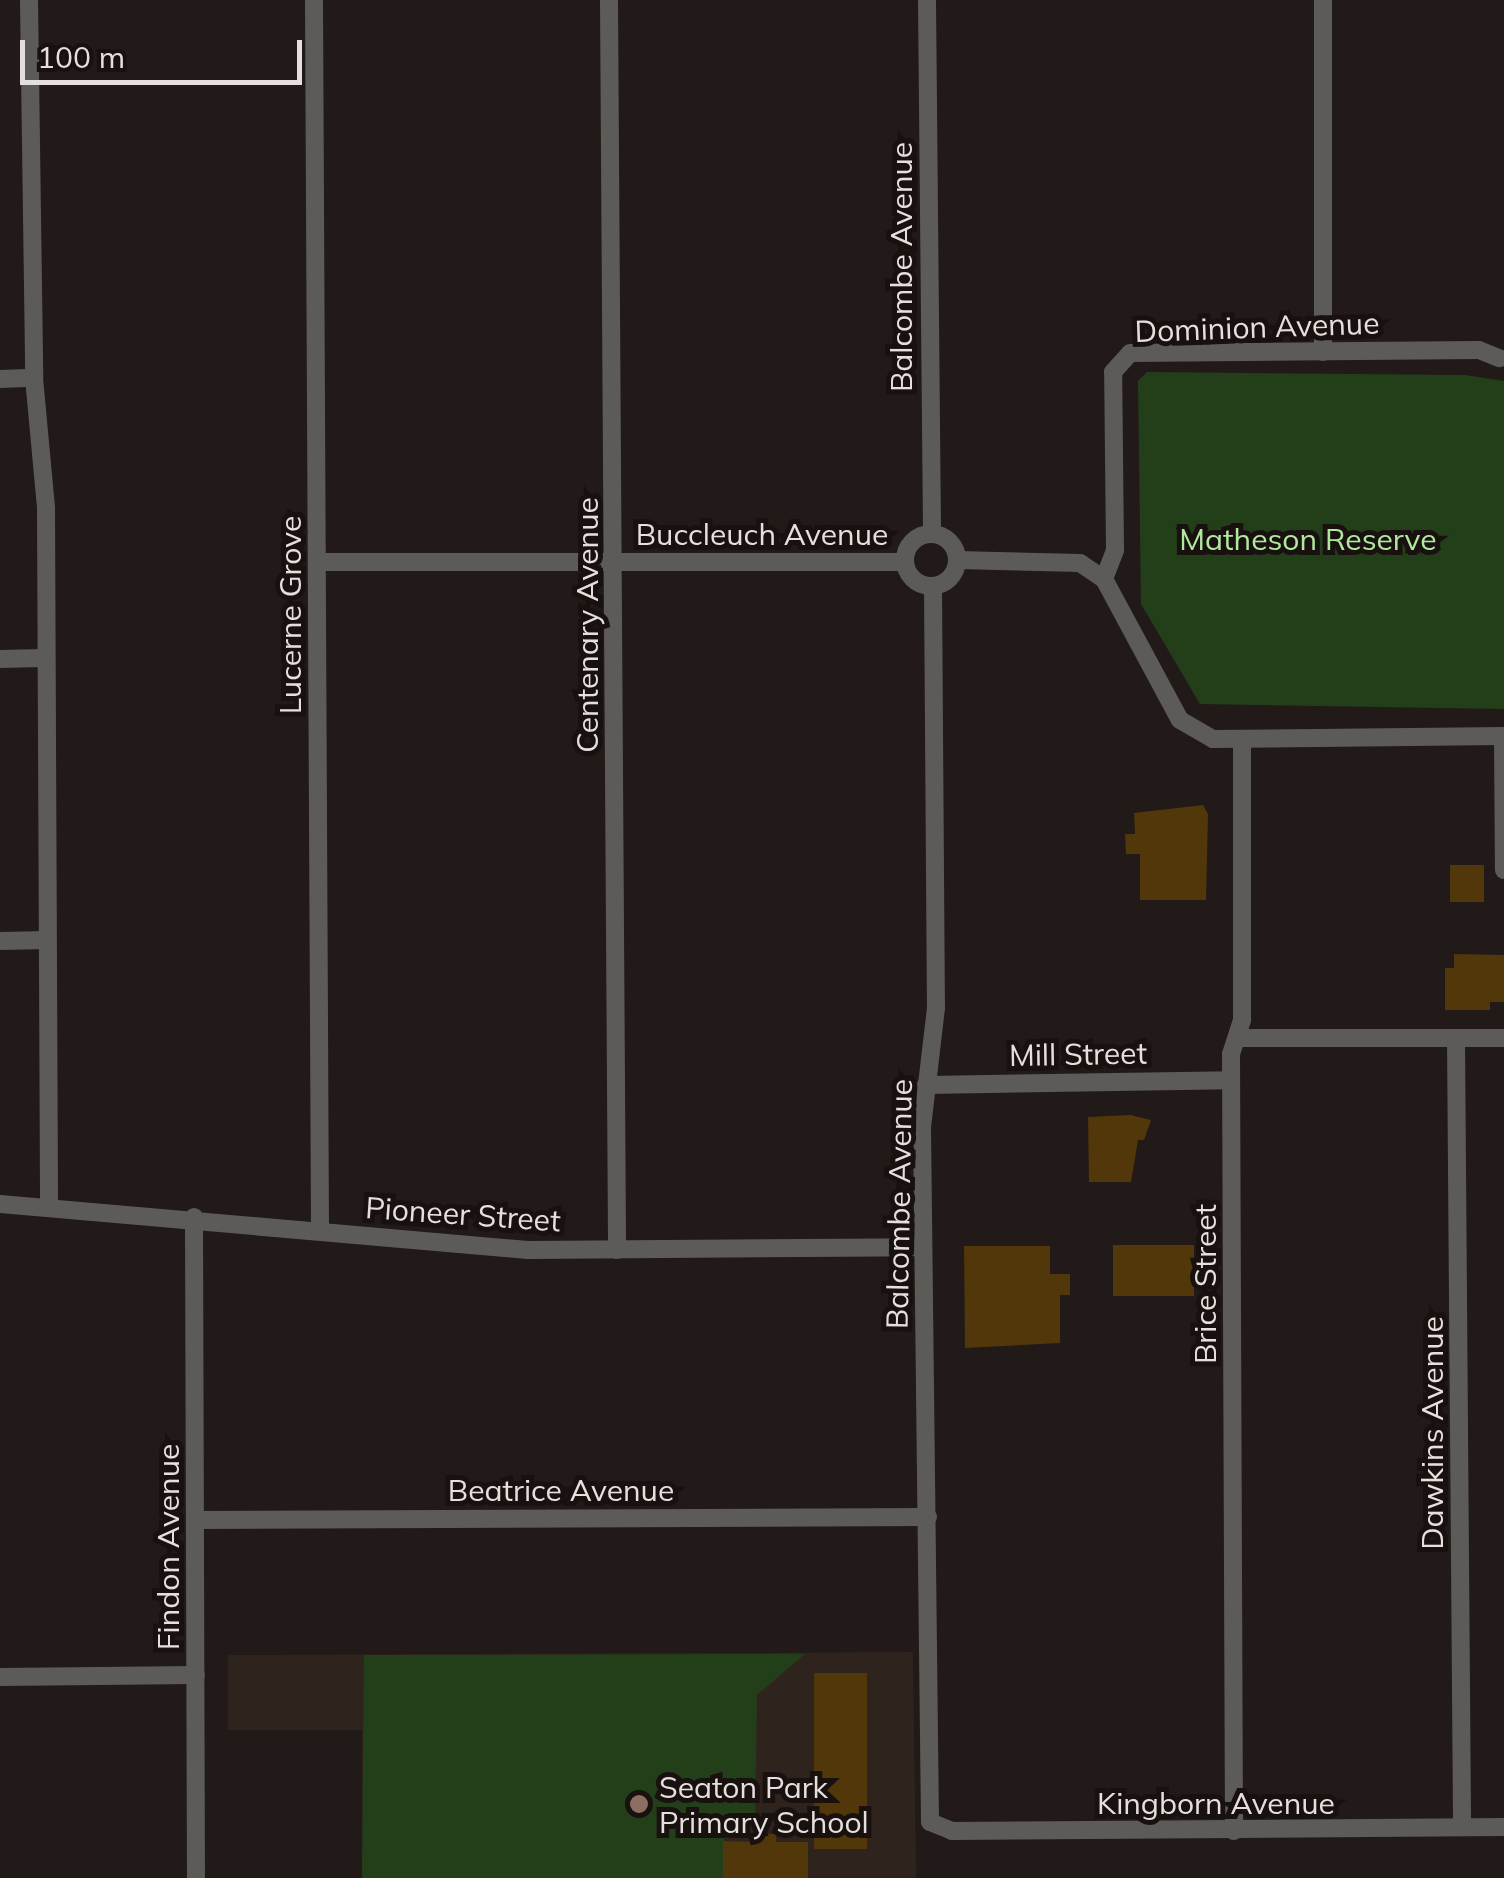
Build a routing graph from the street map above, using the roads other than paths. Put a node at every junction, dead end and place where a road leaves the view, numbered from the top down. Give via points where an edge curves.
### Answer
1 (29, 0) edge
2 (314, 0) edge
3 (610, 0) edge
4 (927, 0) edge
5 (1323, 0) edge
6 (1323, 352) junction
7 (1499, 358) dead end
8 (34, 378) junction
9 (0, 379) edge
10 (932, 534) junction
11 (957, 560) junction
12 (318, 562) junction
13 (614, 562) junction
14 (906, 562) junction
15 (1104, 579) junction
16 (933, 586) junction
17 (45, 658) junction
18 (0, 659) edge
19 (1503, 736) edge
20 (1242, 740) junction
21 (1504, 870) edge
22 (46, 940) junction
23 (0, 941) edge
24 (1240, 1038) junction
25 (1456, 1038) junction
26 (1504, 1038) edge
27 (1231, 1080) junction
28 (926, 1085) junction
29 (0, 1204) edge
30 (49, 1204) junction
31 (194, 1217) junction
32 (320, 1230) junction
33 (923, 1248) junction
34 (618, 1250) junction
35 (928, 1517) junction
36 (195, 1520) junction
37 (196, 1675) junction
38 (0, 1677) edge
39 (930, 1822) joint
40 (1504, 1827) edge
41 (1462, 1828) junction
42 (1234, 1831) junction
43 (196, 1878) edge

1 - 8 street
2 - 12 street, Lucerne Grove
3 - 13 street, Centenary Avenue
4 - 10 street, Balcombe Avenue
5 - 6 street
6 - 7 street, Dominion Avenue via 1479,350
6 - 15 street, Dominion Avenue via 1130,353 1118,360 1116,550
8 - 9 street
8 - 17 street via 46,508
10 - 11 street via 947,540
10 - 14 street via 910,546
11 - 15 street via 1080,562
11 - 16 street via 948,580
12 - 13 street, Buccleuch Avenue
12 - 32 street, Lucerne Grove
13 - 14 street, Buccleuch Avenue
13 - 34 street, Centenary Avenue
14 - 16 street via 912,577
15 - 20 street via 1180,720 1213,739
16 - 28 street, Balcombe Avenue via 936,1008
17 - 18 street
17 - 22 street
19 - 20 street
19 - 21 street
20 - 24 street, Brice Street
22 - 23 street
22 - 30 street
24 - 25 street
24 - 27 street, Brice Street via 1231,1054
25 - 26 street
25 - 41 street, Dawkins Avenue
27 - 28 street, Mill Street
27 - 42 street, Brice Street
28 - 33 street, Balcombe Avenue
29 - 30 street, Pioneer Street
30 - 31 street, Pioneer Street
31 - 32 street, Pioneer Street
31 - 36 street, Findon Avenue
32 - 34 street, Pioneer Street via 528,1250
33 - 34 street, Pioneer Street
33 - 35 street, Balcombe Avenue
35 - 36 street, Beatrice Avenue
35 - 39 street, Balcombe Avenue
36 - 37 street, Findon Avenue
37 - 38 street
37 - 43 street, Findon Avenue
39 - 42 street, Kingborn Avenue via 952,1831
40 - 41 street, Kingborn Avenue
41 - 42 street, Kingborn Avenue

